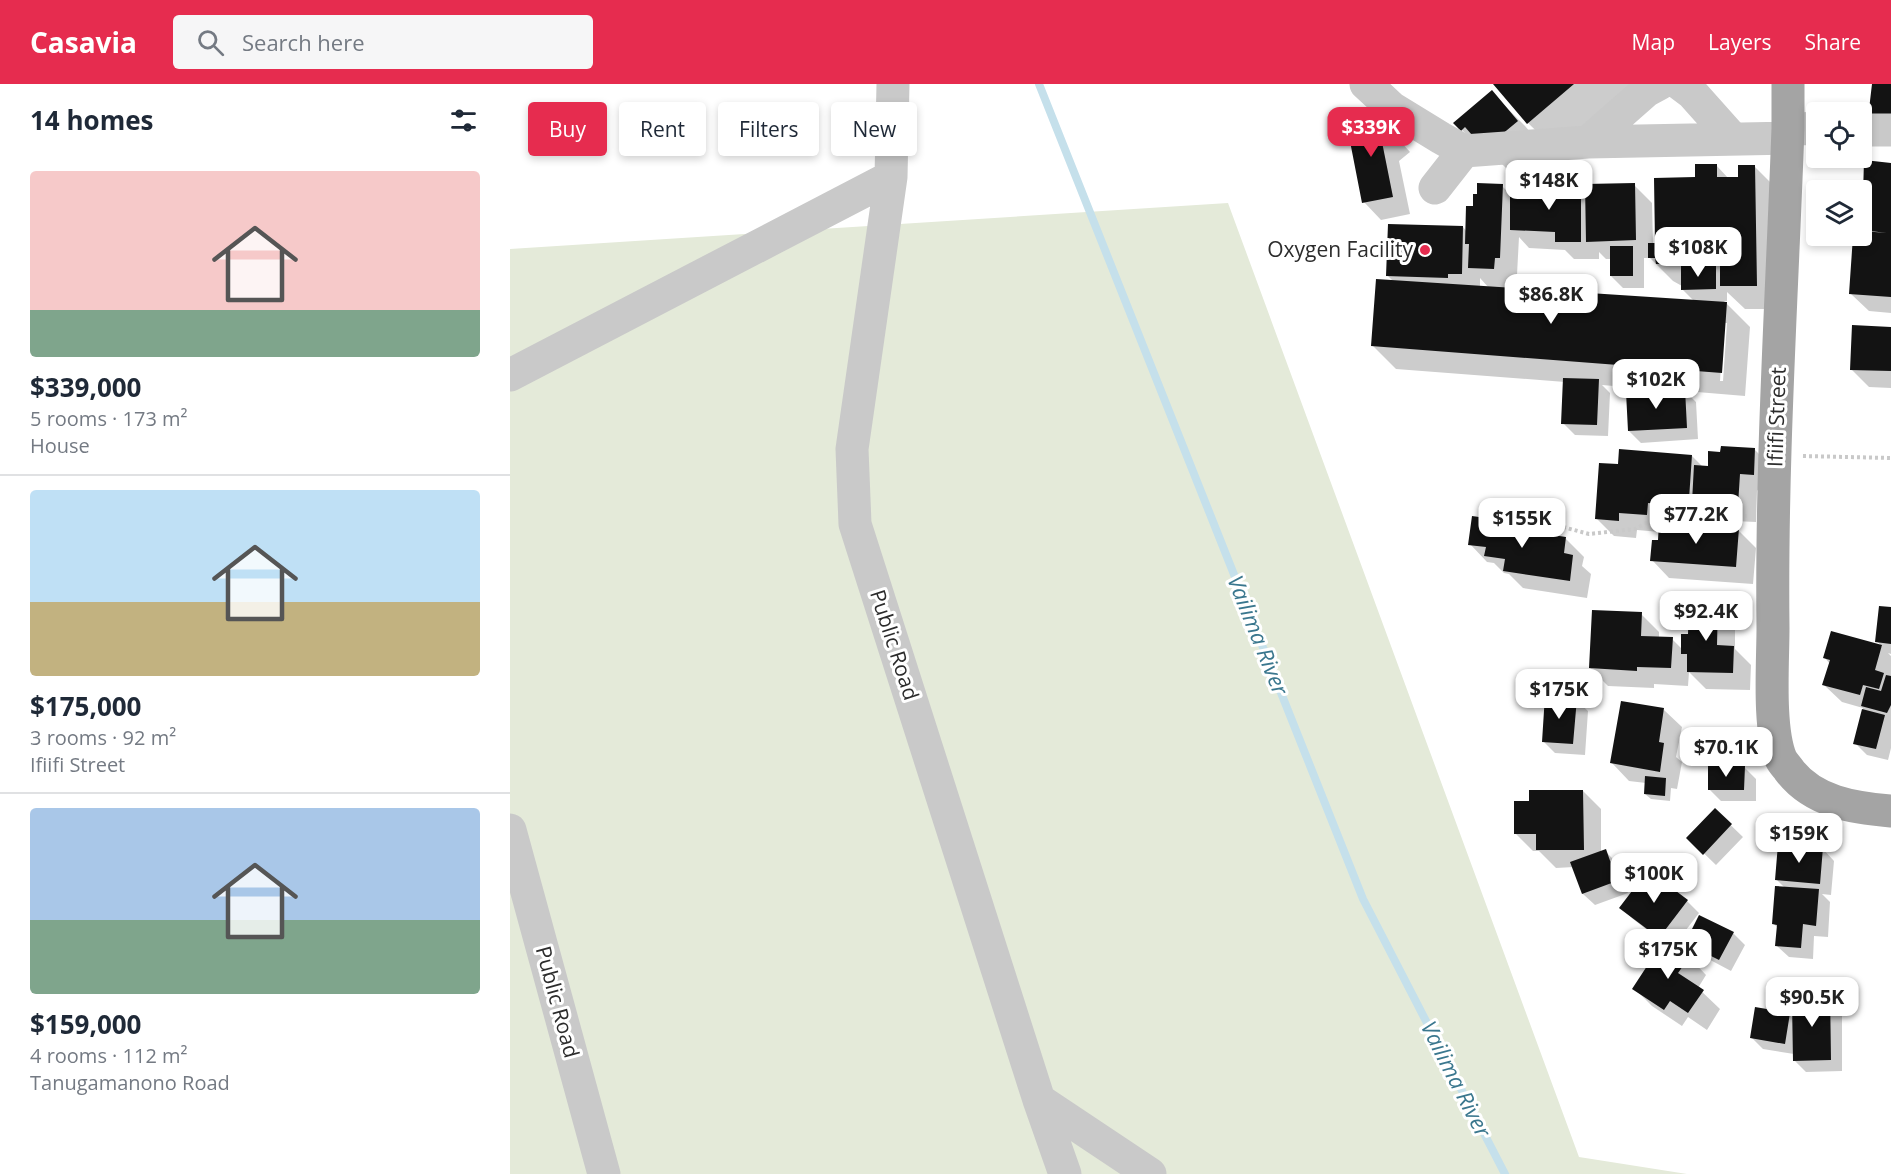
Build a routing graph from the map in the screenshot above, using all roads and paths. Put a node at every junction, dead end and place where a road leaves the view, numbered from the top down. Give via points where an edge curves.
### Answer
1 (893, 84) edge
2 (1366, 84) edge
3 (1659, 84) edge
4 (1680, 84) edge
5 (1788, 84) edge
6 (1872, 130) edge
7 (1891, 130) edge
8 (1798, 132) edge
9 (1733, 139) junction
10 (1588, 142) junction
11 (1464, 151) junction
12 (891, 177) junction
13 (1435, 188) dead end
14 (510, 375) edge
15 (1775, 455) junction
16 (1891, 458) edge
17 (1774, 514) junction
18 (1563, 527) dead end
19 (1891, 811) edge
20 (510, 830) edge
21 (1039, 1100) junction
22 (603, 1174) edge
23 (1065, 1174) edge
24 (1150, 1174) edge

1 - 12 street, Public Road
2 - 11 street via 1392,108
3 - 10 street
4 - 9 street
5 - 8 main road, Ifiifi Street
6 - 7 street
8 - 9 street
8 - 15 main road, Ifiifi Street
9 - 10 street
10 - 11 street
11 - 13 street
12 - 14 street
12 - 21 street, Public Road via 852,449 855,524
15 - 16 path
15 - 17 main road, Ifiifi Street
17 - 18 path via 1653,519 1635,529 1589,534
17 - 19 main road, Ifiifi Street via 1774,725 1781,760 1797,780 1820,796
20 - 22 street, Public Road
21 - 23 street, Public Road
21 - 24 street

